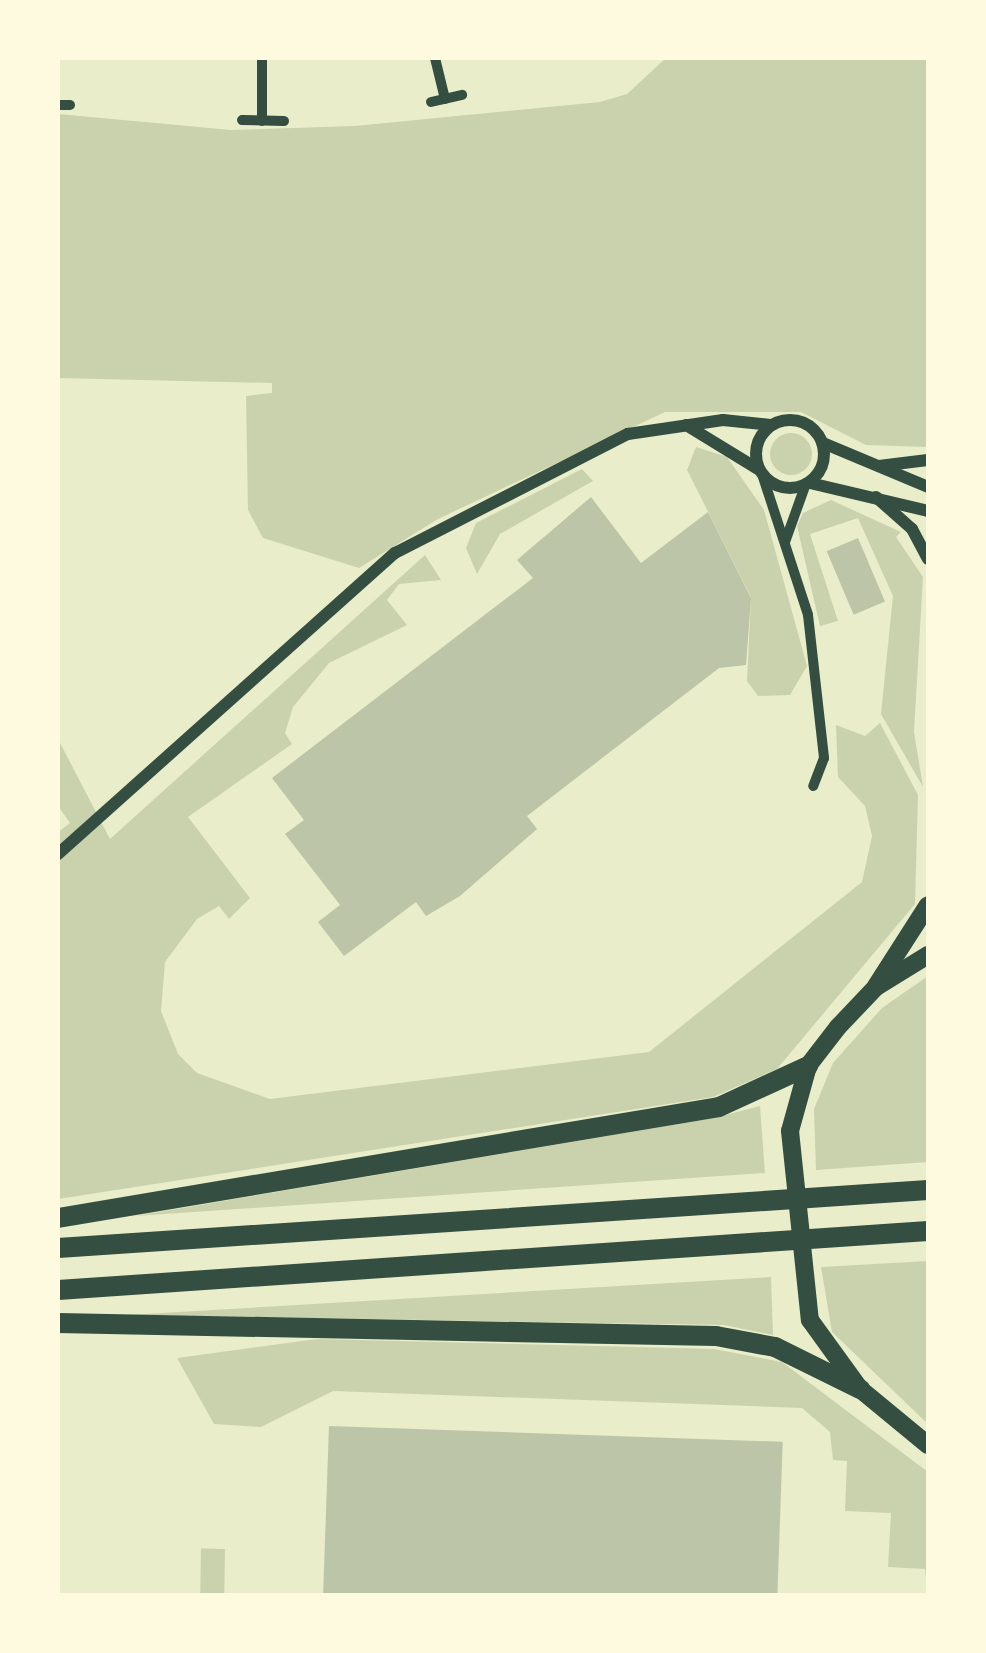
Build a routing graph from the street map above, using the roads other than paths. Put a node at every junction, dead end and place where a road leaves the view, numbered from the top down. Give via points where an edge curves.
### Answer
1 (262, 58) edge
2 (435, 58) edge
3 (462, 95) dead end
4 (445, 99) junction
5 (430, 102) dead end
6 (242, 120) dead end
7 (262, 121) junction
8 (284, 121) dead end
9 (682, 424) junction
10 (771, 426) junction
11 (823, 443) junction
12 (928, 460) edge
13 (866, 466) junction
14 (761, 473) junction
15 (807, 484) junction
16 (928, 487) edge
17 (872, 494) junction
18 (928, 510) edge
19 (784, 543) junction
20 (928, 559) edge
21 (814, 786) dead end
22 (58, 854) edge
23 (928, 905) edge
24 (928, 955) edge
25 (876, 987) junction
26 (808, 1066) junction
27 (928, 1190) edge
28 (58, 1218) edge
29 (928, 1231) edge
30 (58, 1248) edge
31 (58, 1290) edge
32 (58, 1323) edge
33 (860, 1389) junction
34 (928, 1445) edge

1 - 7 street
2 - 4 street
3 - 4 street
4 - 5 street
6 - 7 street
7 - 8 street
9 - 10 street
9 - 14 street
9 - 22 street via 628,434 395,553
10 - 11 street via 802,422
10 - 14 street via 756,451
11 - 13 street
11 - 15 street
12 - 13 street
13 - 16 street
14 - 15 street via 782,488
14 - 19 street
15 - 17 street
15 - 19 street
17 - 18 street
17 - 20 street via 912,528
19 - 21 street via 808,615 818,691 824,758
23 - 25 main road
24 - 25 main road
25 - 26 main road
26 - 28 highway via 719,1107
26 - 33 main road via 790,1131 803,1300 822,1344
27 - 30 highway
29 - 31 highway
32 - 33 highway via 716,1336 775,1347
33 - 34 main road

